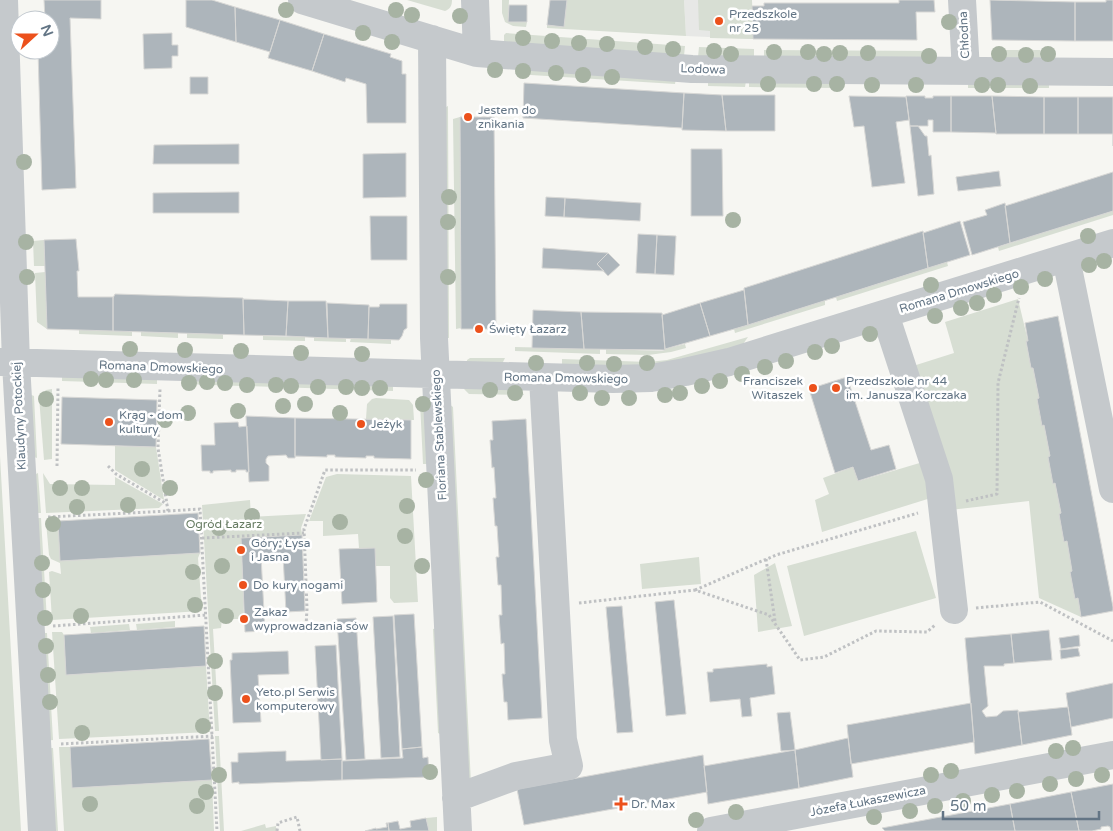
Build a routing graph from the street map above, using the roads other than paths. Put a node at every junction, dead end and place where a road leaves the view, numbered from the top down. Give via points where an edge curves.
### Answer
1 (4, 0) edge
2 (302, 0) edge
3 (475, 0) edge
4 (962, 0) edge
5 (432, 39) junction
6 (477, 53) junction
7 (966, 71) junction
8 (1113, 72) edge
9 (1113, 243) edge
10 (1066, 258) junction
11 (885, 314) junction
12 (8, 362) edge
13 (435, 375) junction
14 (543, 378) junction
15 (1113, 489) edge
16 (954, 610) road end
17 (1113, 755) edge
18 (456, 798) junction
19 (42, 831) edge
20 (458, 831) edge
21 (711, 831) edge

1 - 12 street, Klaudyny Potockiej
2 - 5 street, Lodowa
3 - 6 street
4 - 7 street, Chłodna
5 - 6 street, Lodowa
5 - 13 street, Floriana Stablewskiego
6 - 7 street, Lodowa via 692,69
7 - 8 street, Lodowa
9 - 10 street, Romana Dmowskiego
10 - 11 street, Romana Dmowskiego
10 - 15 street
11 - 14 street, Romana Dmowskiego via 685,372 642,378
11 - 16 street via 939,479
12 - 13 street, Romana Dmowskiego
12 - 19 street, Klaudyny Potockiej
13 - 14 street, Romana Dmowskiego
13 - 18 street, Floriana Stablewskiego
14 - 18 street via 563,740 569,766 516,776
17 - 21 street, Józefa Łukaszewicza
18 - 20 street, Floriana Stablewskiego

